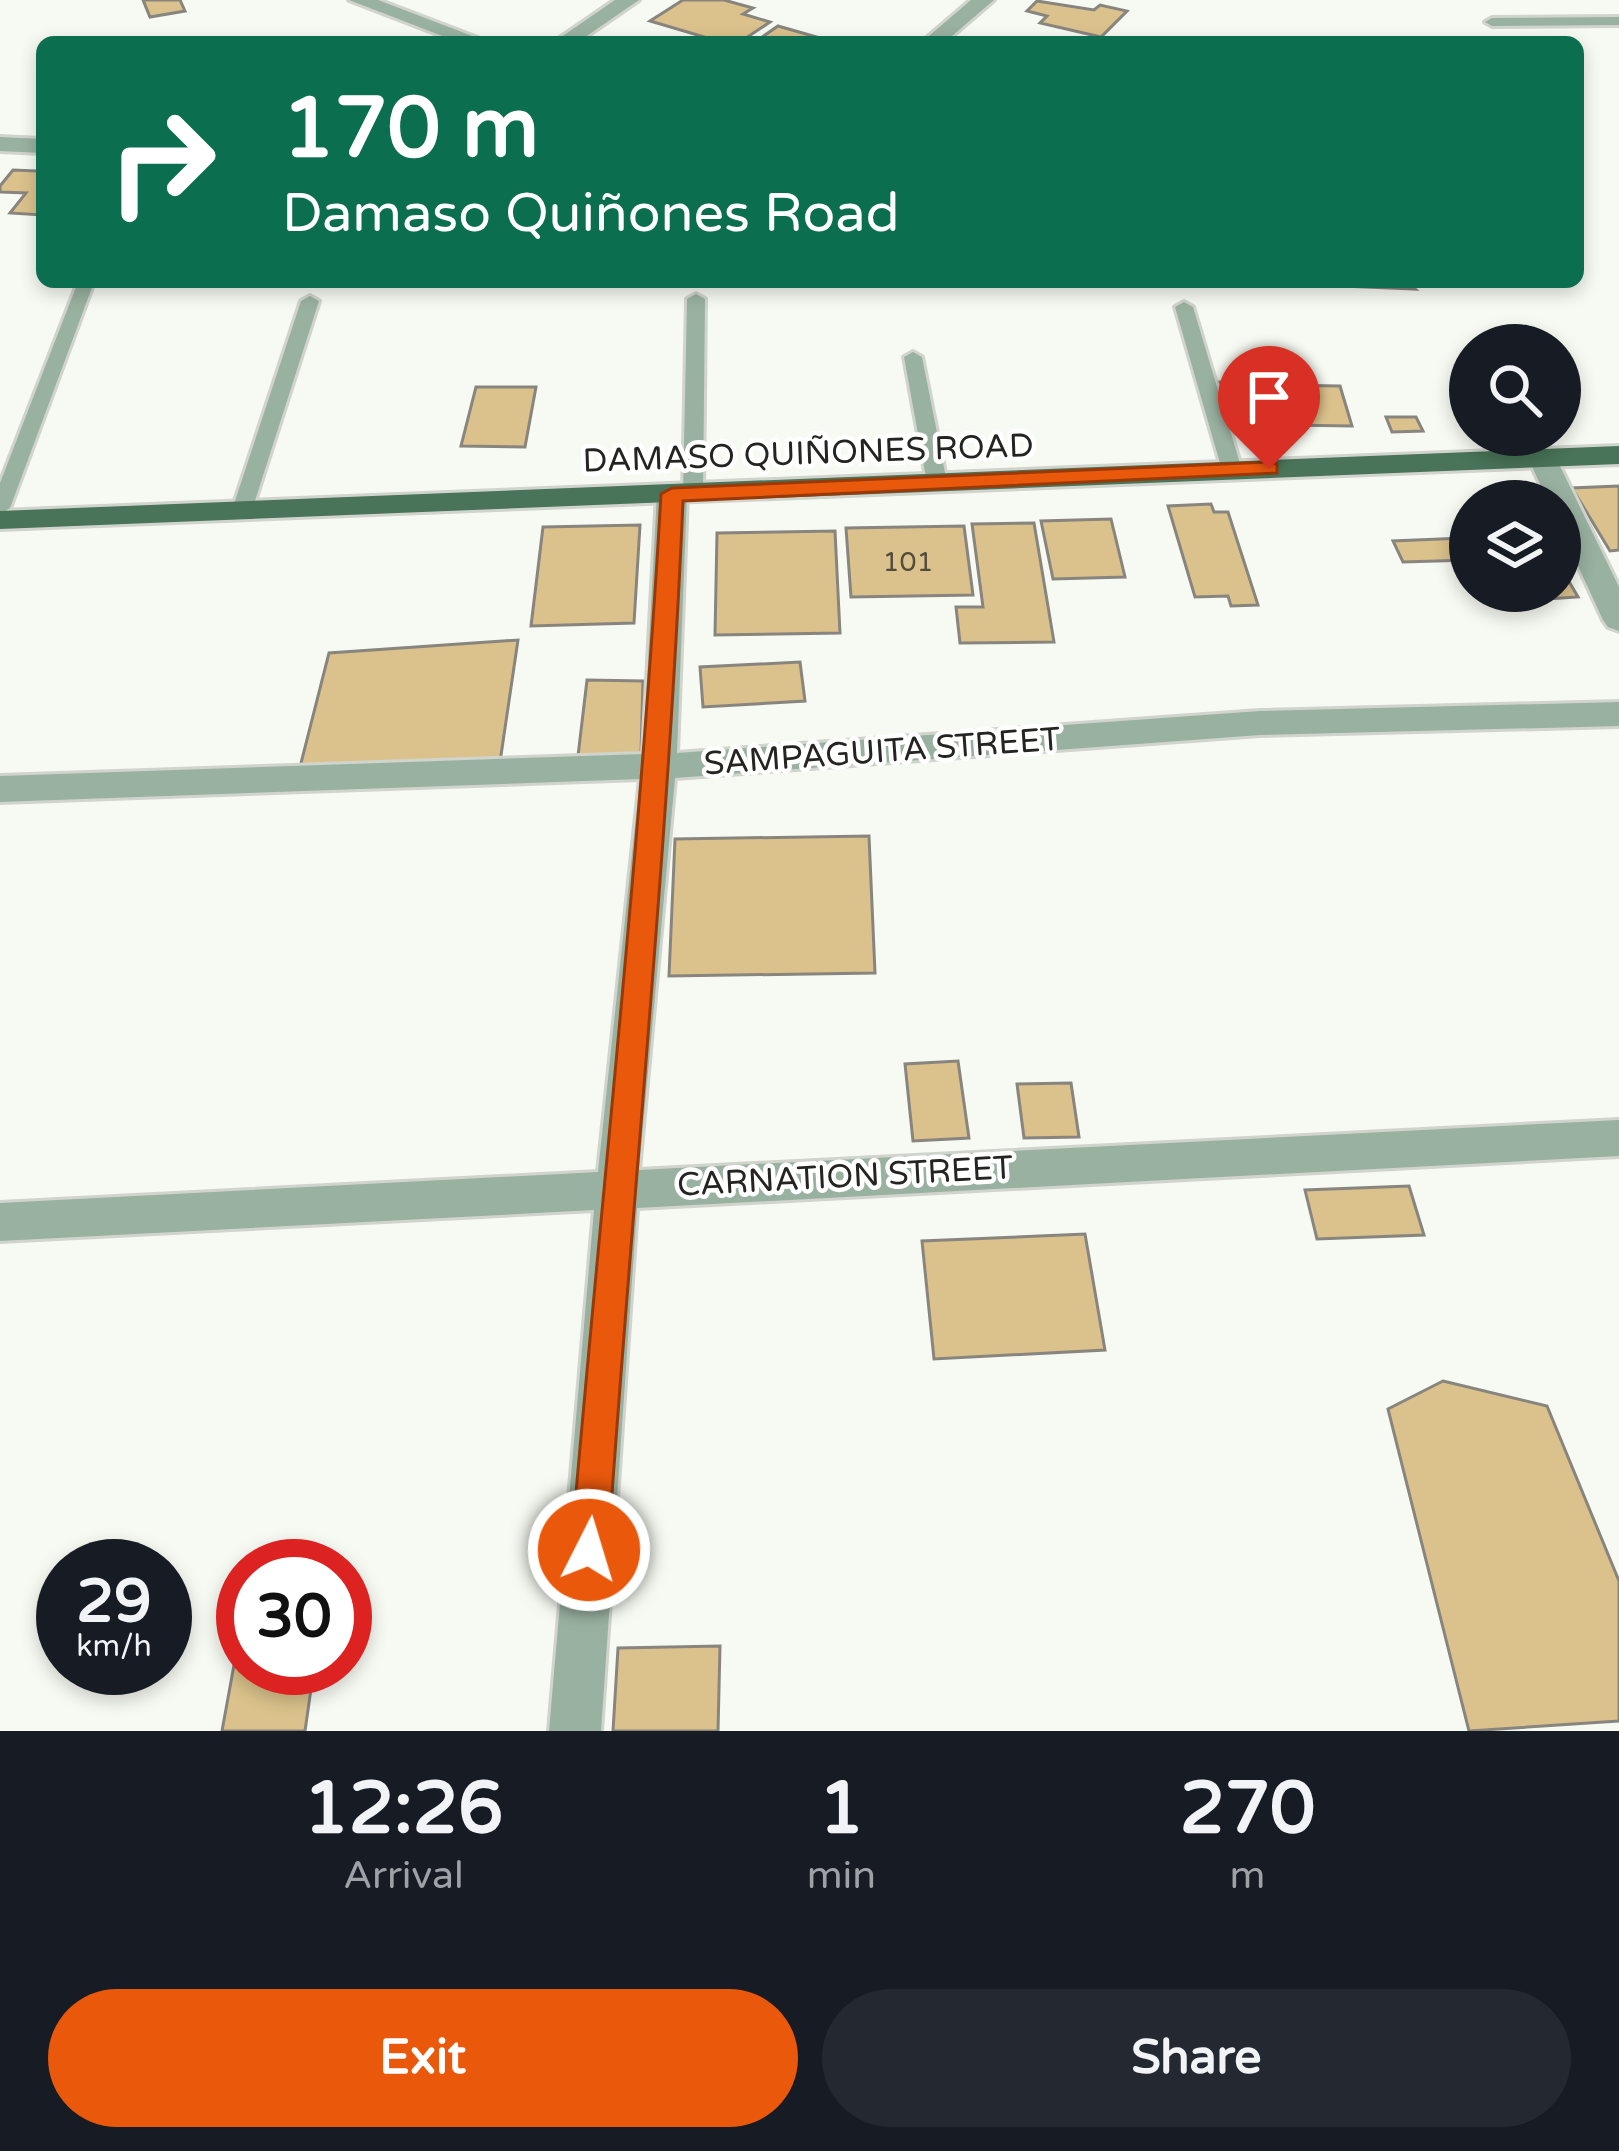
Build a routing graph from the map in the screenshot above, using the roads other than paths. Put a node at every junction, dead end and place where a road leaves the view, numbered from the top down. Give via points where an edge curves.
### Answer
1 (359, 0) edge
2 (629, 0) edge
3 (984, 0) edge
4 (1619, 21) edge
5 (1492, 22) dead end
6 (461, 36) edge
7 (573, 36) edge
8 (939, 36) edge
9 (0, 144) edge
10 (36, 146) edge
11 (84, 288) edge
12 (696, 299) dead end
13 (310, 301) dead end
14 (1184, 307) dead end
15 (914, 357) dead end
16 (1619, 455) edge
17 (1542, 458) junction
18 (1232, 470) junction
19 (938, 483) junction
20 (682, 494) junction
21 (0, 508) edge
22 (242, 510) junction
23 (0, 520) edge
24 (1619, 620) edge
25 (1619, 714) edge
26 (658, 766) junction
27 (0, 789) edge
28 (1619, 1138) edge
29 (617, 1186) junction
30 (0, 1222) edge
31 (575, 1731) edge

1 - 6 street
2 - 7 street
3 - 8 street
4 - 5 lane
9 - 10 street
11 - 21 lane
12 - 20 lane
13 - 22 lane
14 - 18 lane
15 - 19 lane
16 - 17 main road, DAMASO QUIÑONES ROAD
17 - 18 main road, DAMASO QUIÑONES ROAD
17 - 24 street
18 - 19 main road, DAMASO QUIÑONES ROAD
19 - 20 main road, DAMASO QUIÑONES ROAD
20 - 22 main road, DAMASO QUIÑONES ROAD
20 - 26 street
22 - 23 main road, DAMASO QUIÑONES ROAD
25 - 26 street, SAMPAGUITA STREET via 1125,732
26 - 27 street, SAMPAGUITA STREET
26 - 29 street
28 - 29 street, CARNATION STREET
29 - 30 street, CARNATION STREET
29 - 31 street

